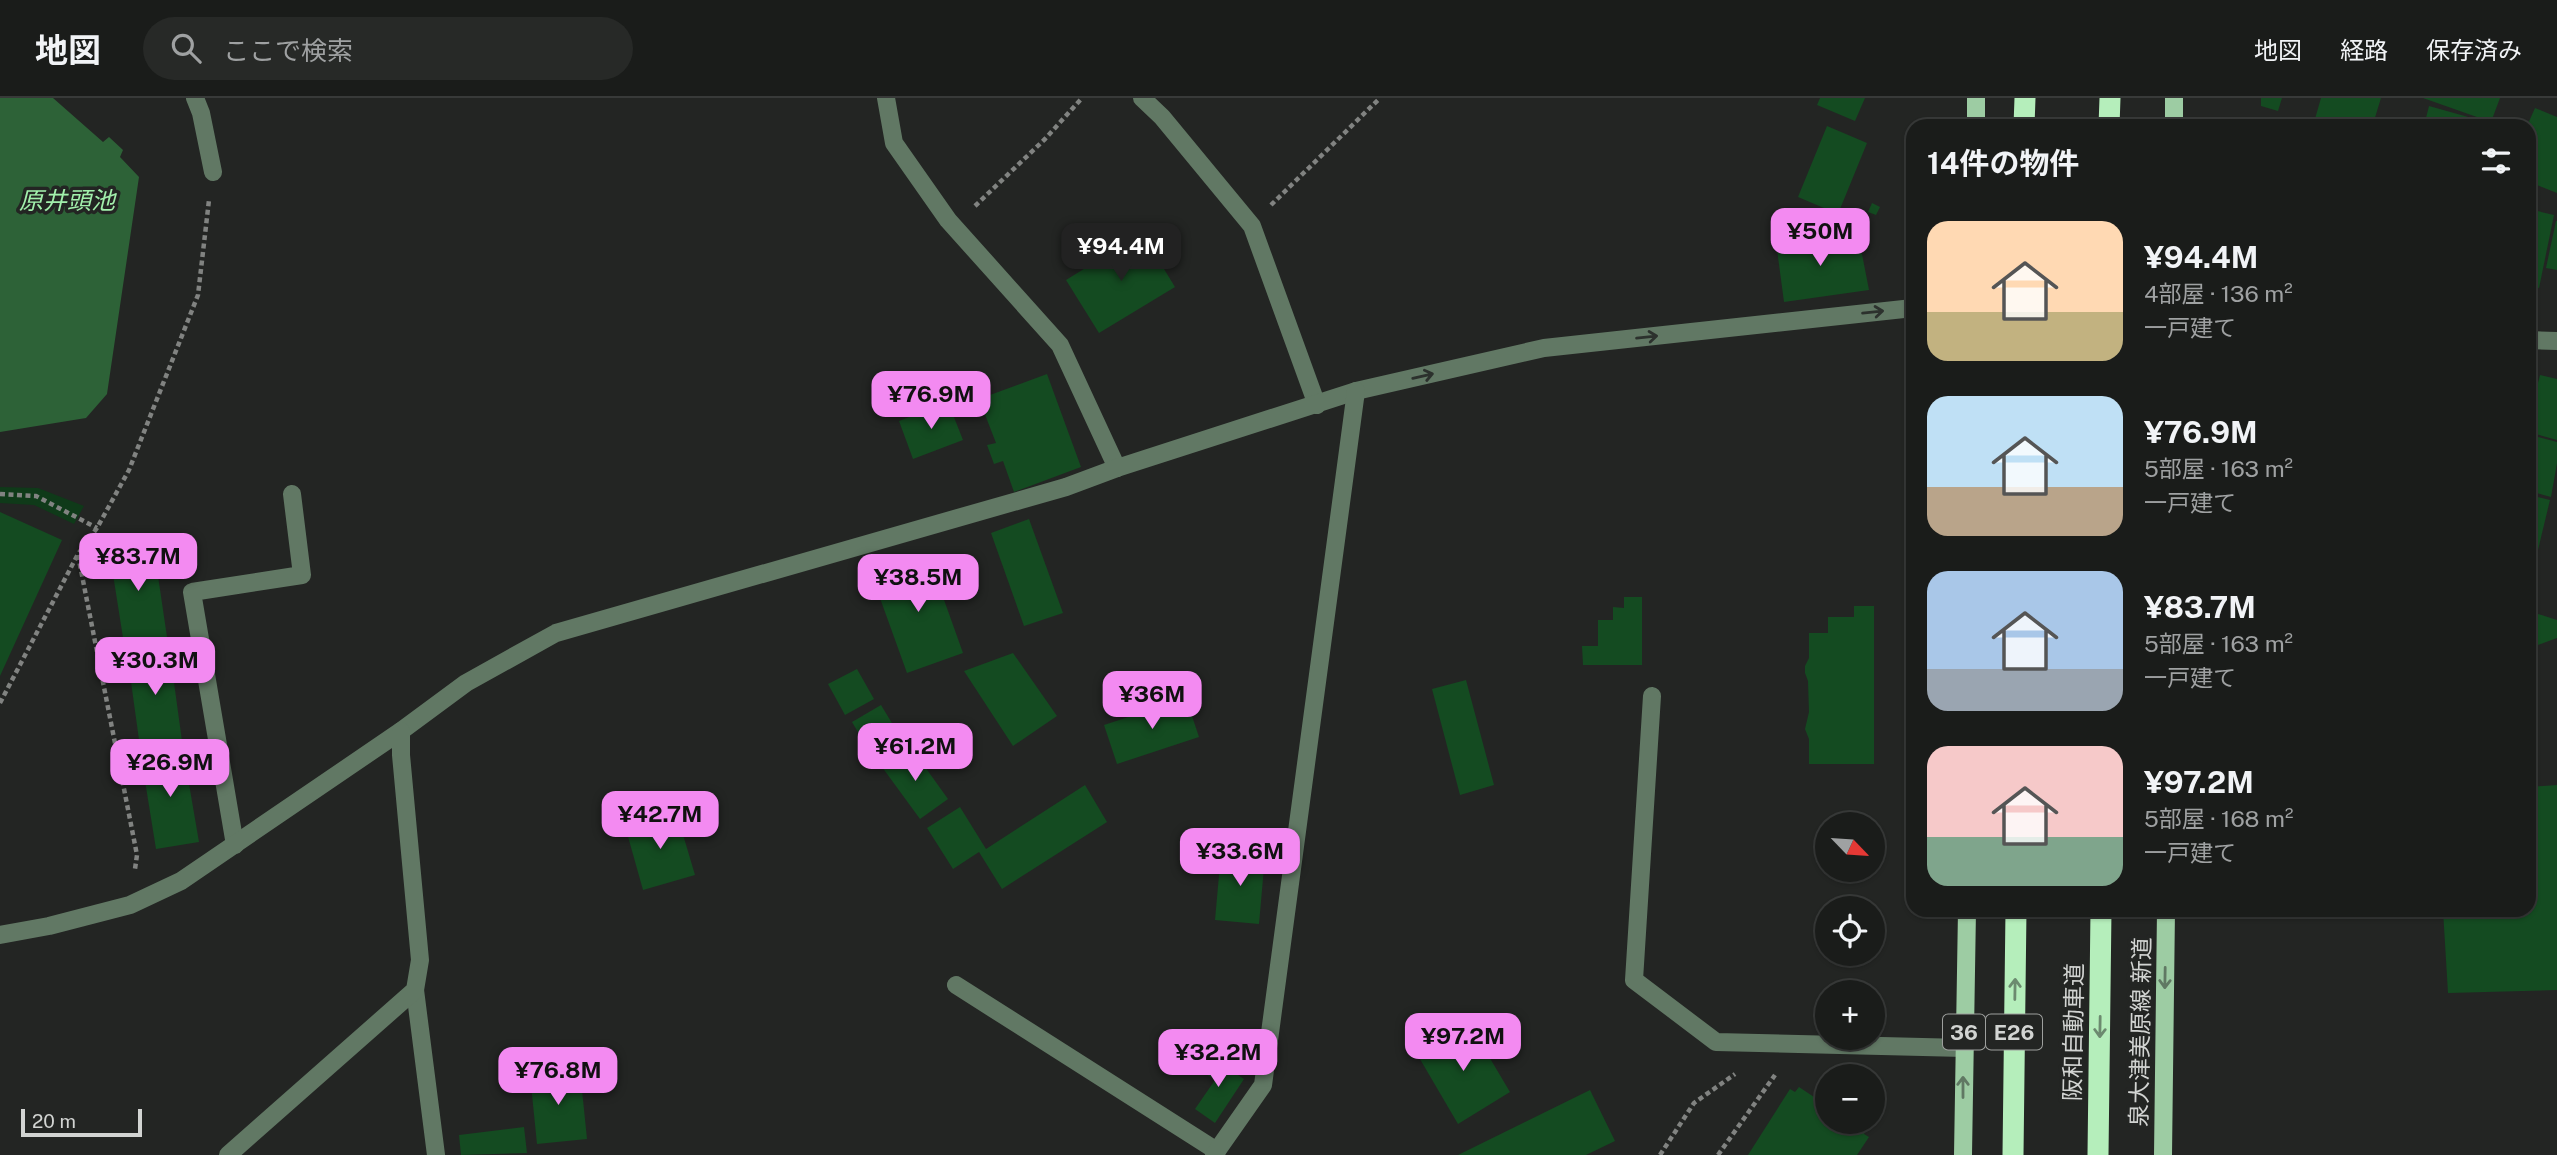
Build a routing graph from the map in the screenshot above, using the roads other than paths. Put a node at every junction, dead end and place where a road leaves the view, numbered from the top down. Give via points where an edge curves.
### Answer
1 (195, 98) edge
2 (886, 98) edge
3 (1142, 98) edge
4 (1976, 98) edge
5 (2025, 98) edge
6 (2110, 98) edge
7 (2174, 98) edge
8 (1976, 119) edge
9 (2024, 119) edge
10 (2109, 119) edge
11 (2174, 119) edge
12 (213, 172) road end
13 (1906, 309) edge
14 (2536, 340) edge
15 (2557, 341) edge
16 (1356, 391) junction
17 (1317, 405) junction
18 (1117, 468) junction
19 (292, 494) dead end
20 (1652, 696) dead end
21 (401, 731) junction
22 (235, 845) junction
23 (1967, 917) edge
24 (2016, 917) edge
25 (2101, 917) edge
26 (2166, 917) edge
27 (0, 935) edge
28 (956, 985) dead end
29 (415, 990) junction
30 (1964, 1048) junction
31 (1215, 1153) edge
32 (228, 1155) edge
33 (436, 1155) edge
34 (1963, 1155) edge
35 (2013, 1155) edge
36 (2098, 1155) edge
37 (2163, 1155) edge

1 - 12 street
2 - 18 street via 894,144 954,226 1060,345
3 - 17 street via 1252,226
4 - 8 main road
5 - 9 highway
6 - 10 highway
7 - 11 main road
16 -> 13 street via 1544,348
14 - 15 street
16 - 17 street
16 - 31 street via 1263,1085
17 - 18 street
18 - 21 street via 1066,487 556,634 466,683
19 - 22 street via 302,575 192,592
20 - 30 street via 1634,981 1716,1042
21 - 22 street
21 - 29 street via 420,960
22 - 27 street via 181,881 130,905
23 - 30 main road, 36
35 -> 24 highway, E26
25 -> 36 highway, 阪和自動車道
26 -> 37 main road, 泉大津美原線 新道
28 - 31 street
29 - 32 street
29 - 33 street
34 -> 30 main road, 36

